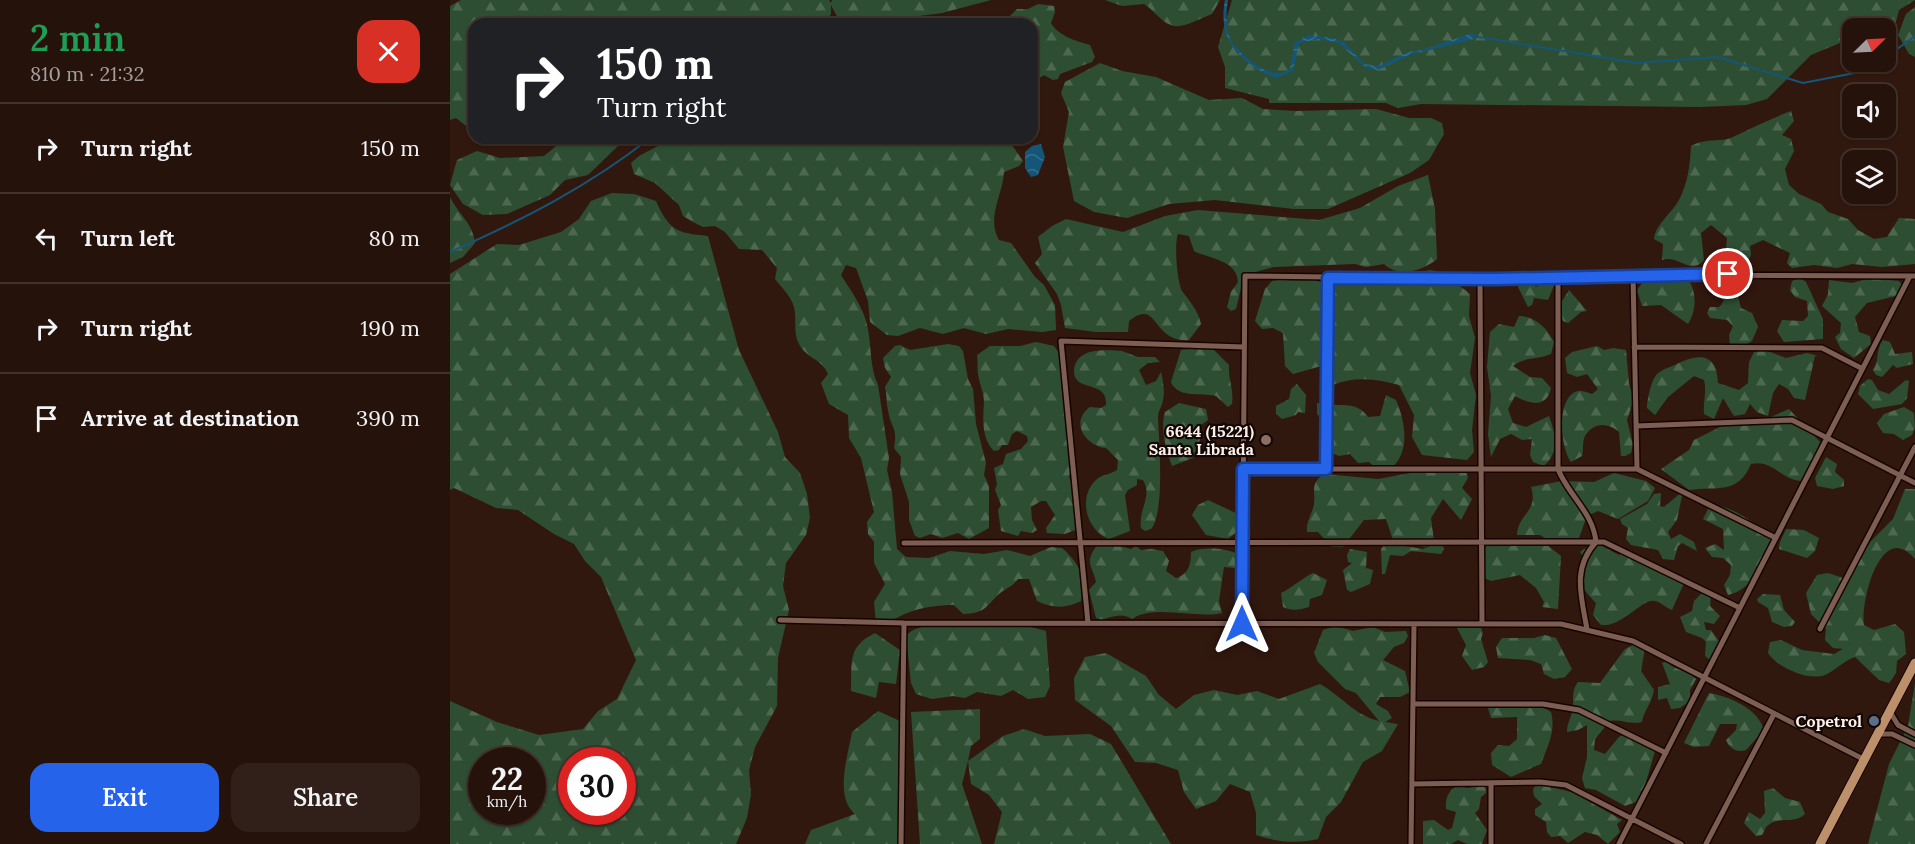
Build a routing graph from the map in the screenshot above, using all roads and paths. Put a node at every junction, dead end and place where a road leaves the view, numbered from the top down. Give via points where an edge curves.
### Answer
1 (1633, 275) junction
2 (1913, 276) edge
3 (1558, 277) junction
4 (1328, 278) junction
5 (1480, 279) junction
6 (1244, 347) junction
7 (1634, 347) junction
8 (1861, 368) junction
9 (1636, 426) junction
10 (1828, 438) junction
11 (1915, 447) edge
12 (1243, 469) junction
13 (1326, 469) junction
14 (1481, 469) junction
15 (1558, 469) junction
16 (1637, 469) junction
17 (1900, 476) junction
18 (1915, 483) edge
19 (1776, 538) junction
20 (1080, 542) junction
21 (1481, 542) junction
22 (1596, 542) junction
23 (904, 543) dead end
24 (1243, 544) junction
25 (1740, 608) junction
26 (780, 620) dead end
27 (903, 623) junction
28 (1088, 623) junction
29 (1242, 624) junction
30 (1414, 624) junction
31 (1482, 624) junction
32 (1587, 629) junction
33 (1820, 629) dead end
34 (1915, 663) edge
35 (1705, 677) junction
36 (1413, 704) junction
37 (1890, 711) junction
38 (1774, 714) junction
39 (1879, 734) junction
40 (1915, 734) edge
41 (1915, 745) edge
42 (1666, 753) junction
43 (1865, 760) junction
44 (1491, 783) junction
45 (1412, 784) junction
46 (1632, 819) junction
47 (901, 844) edge
48 (1411, 844) edge
49 (1491, 844) edge
50 (1619, 844) edge
51 (1681, 844) edge
52 (1706, 844) edge
53 (1820, 844) edge

1 - 2 street
1 - 3 street
1 - 7 street
2 - 8 street
3 - 5 street
3 - 15 street
4 - 5 street
4 - 6 street via 1245,276
4 - 13 street
5 - 14 street
6 - 12 street
6 - 20 street via 1061,341
7 - 8 street via 1822,348
7 - 9 street
8 - 10 street
9 - 10 street via 1792,420
9 - 16 street
10 - 17 street
10 - 19 street
11 - 17 street
12 - 13 street
12 - 24 street
13 - 14 street
14 - 15 street
14 - 21 street
15 - 16 street
15 - 22 street via 1565,487 1592,522
16 - 19 street
17 - 18 street
17 - 33 street
19 - 25 street
20 - 23 street
20 - 24 street
20 - 28 street
21 - 22 street
21 - 24 street
21 - 31 street
22 - 25 street via 1627,552
22 - 32 street via 1581,562
24 - 29 street
25 - 35 street
26 - 27 street
27 - 28 street
27 - 47 street
28 - 29 street
29 - 30 street
30 - 31 street
30 - 36 street
31 - 32 street via 1561,624
32 - 35 street via 1633,641
34 - 37 main road
35 - 38 street
35 - 42 street
36 - 42 street via 1543,704 1579,710
36 - 45 street
37 - 39 main road
37 - 40 street via 1898,725
38 - 43 street
38 - 52 street
39 - 41 street via 1892,734
39 - 43 main road
42 - 46 street
43 - 53 main road
44 - 45 street
44 - 46 street via 1566,785
44 - 49 street
45 - 48 street
46 - 50 street
46 - 51 street

